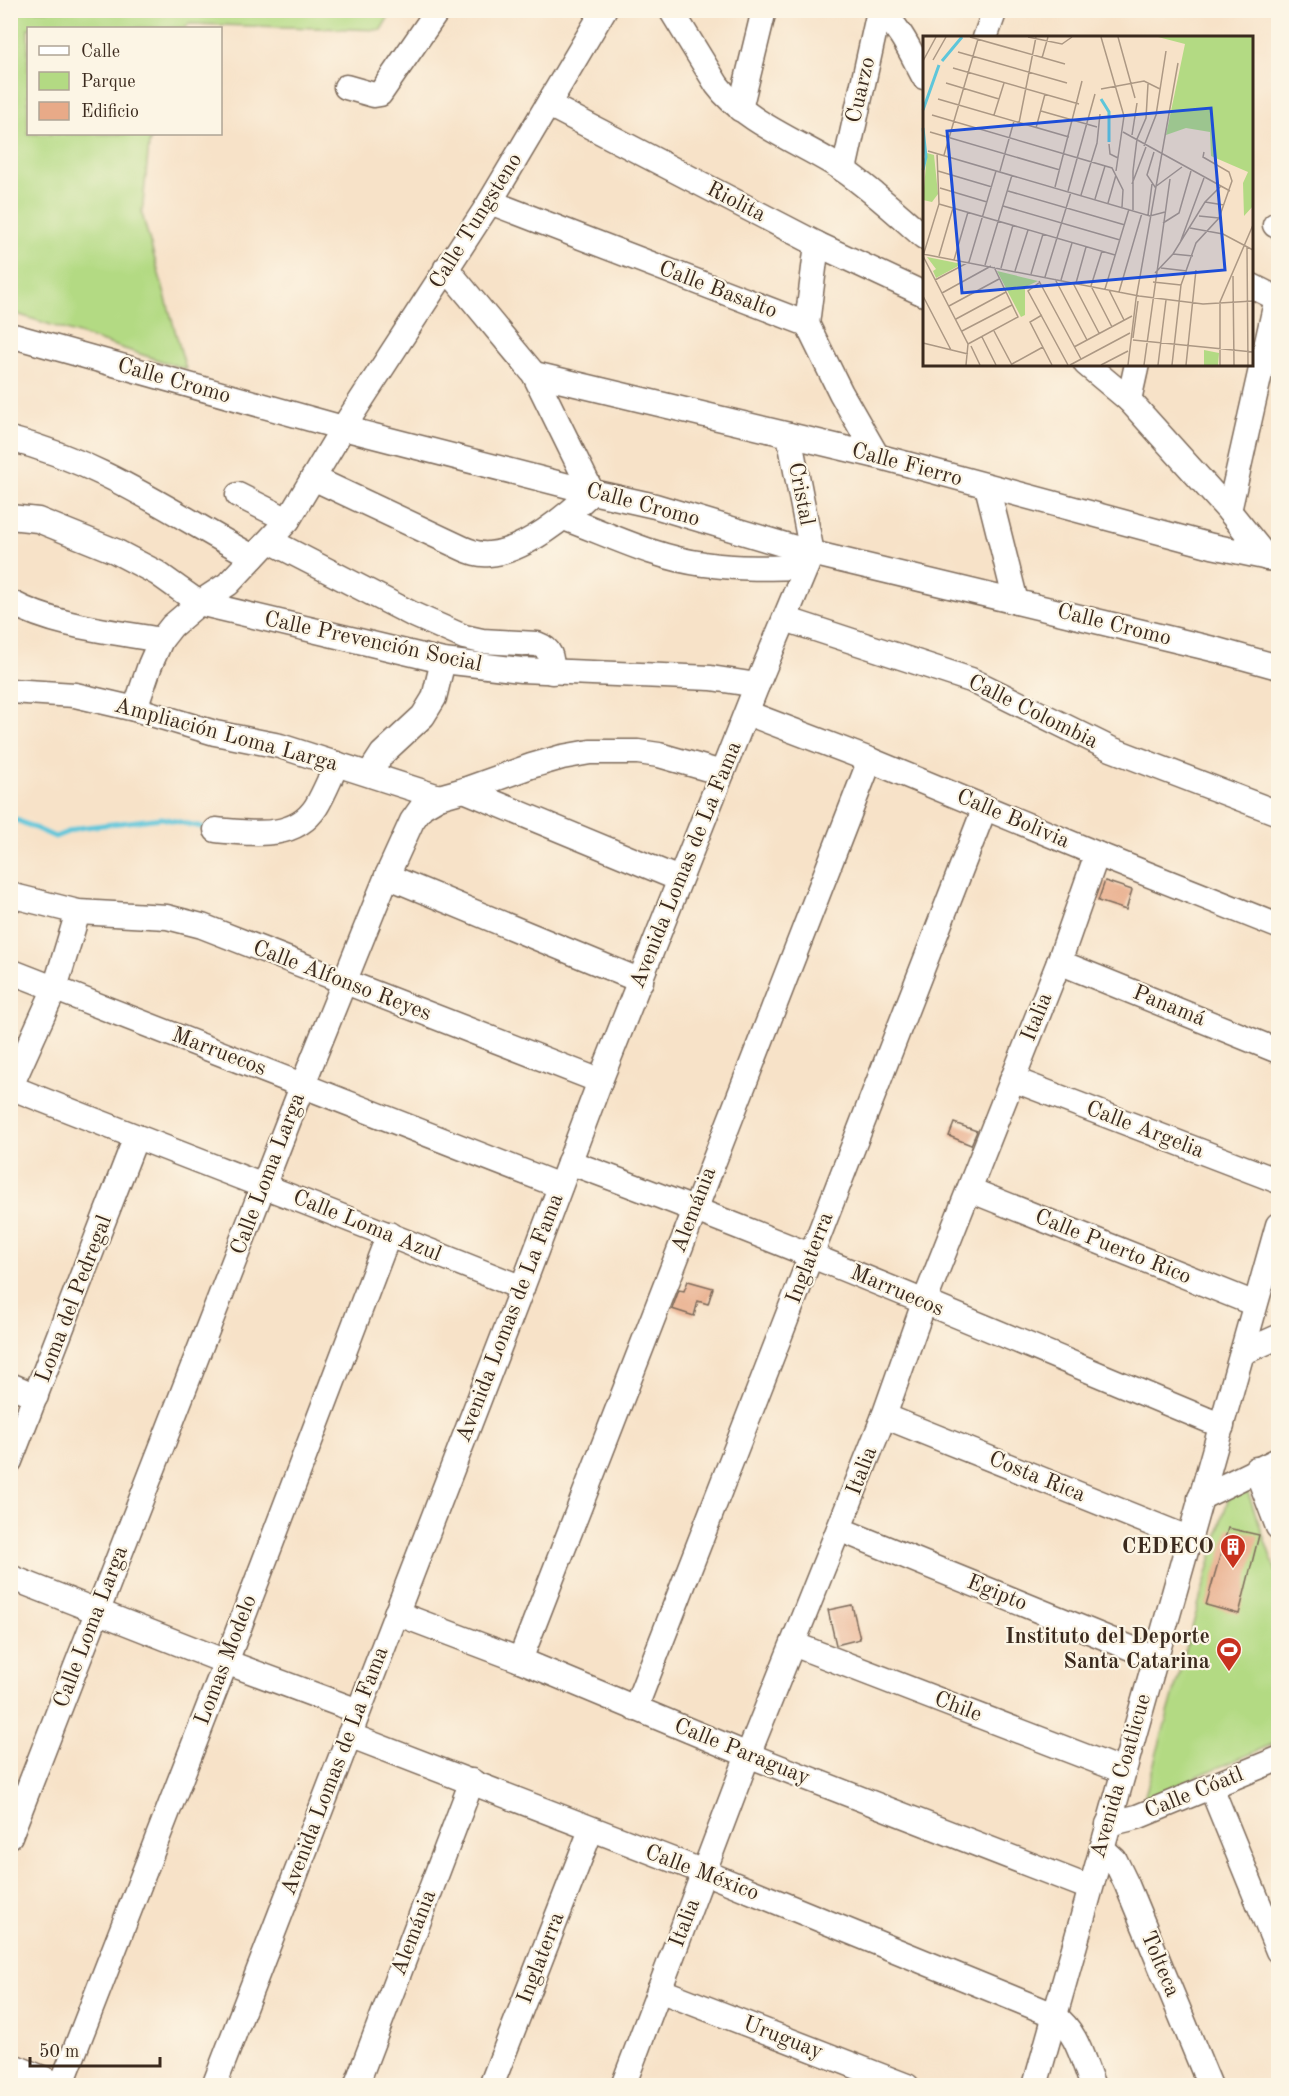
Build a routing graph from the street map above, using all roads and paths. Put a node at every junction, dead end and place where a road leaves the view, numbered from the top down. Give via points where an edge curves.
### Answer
1 (438, 10) edge
2 (604, 10) edge
3 (671, 10) edge
4 (764, 10) edge
5 (994, 10) edge
6 (879, 11) edge
7 (986, 36) edge
8 (923, 75) edge
9 (346, 87) dead end
10 (549, 105) junction
11 (740, 109) junction
12 (844, 170) junction
13 (490, 202) junction
14 (923, 236) edge
15 (817, 244) junction
16 (446, 268) junction
17 (1253, 287) edge
18 (923, 294) edge
19 (1278, 299) edge
20 (807, 324) junction
21 (10, 335) edge
22 (1088, 366) edge
23 (1137, 366) edge
24 (534, 374) junction
25 (1129, 400) junction
26 (343, 428) junction
27 (789, 435) junction
28 (10, 438) edge
29 (877, 456) junction
30 (313, 478) junction
31 (987, 486) junction
32 (592, 492) junction
33 (238, 495) dead end
34 (1229, 511) junction
35 (10, 517) edge
36 (564, 518) junction
37 (288, 520) junction
38 (262, 549) junction
39 (1273, 559) edge
40 (809, 560) junction
41 (10, 602) edge
42 (1016, 602) junction
43 (199, 603) junction
44 (785, 620) junction
45 (161, 640) junction
46 (443, 661) junction
47 (1278, 667) edge
48 (552, 672) junction
49 (757, 685) junction
50 (10, 691) edge
51 (135, 709) junction
52 (747, 713) junction
53 (870, 760) junction
54 (337, 764) junction
55 (722, 773) junction
56 (369, 774) junction
57 (464, 790) junction
58 (439, 796) junction
59 (985, 807) junction
60 (1278, 813) edge
61 (216, 830) dead end
62 (1097, 854) junction
63 (387, 876) junction
64 (680, 879) junction
65 (10, 895) edge
66 (78, 912) junction
67 (1278, 926) edge
68 (1059, 962) junction
69 (10, 971) edge
70 (344, 981) junction
71 (641, 981) junction
72 (55, 988) junction
73 (1278, 1051) edge
74 (1012, 1079) junction
75 (600, 1081) junction
76 (303, 1084) junction
77 (11, 1088) edge
78 (136, 1137) junction
79 (569, 1162) junction
80 (1278, 1181) edge
81 (264, 1185) junction
82 (560, 1186) junction
83 (970, 1190) junction
84 (694, 1208) junction
85 (1278, 1225) edge
86 (389, 1234) junction
87 (811, 1254) junction
88 (522, 1288) junction
89 (924, 1303) junction
90 (1255, 1304) junction
91 (1278, 1337) edge
92 (1242, 1353) junction
93 (10, 1385) edge
94 (36, 1396) junction
95 (884, 1416) junction
96 (1222, 1426) junction
97 (1278, 1460) edge
98 (10, 1461) edge
99 (1256, 1469) junction
100 (1200, 1498) junction
101 (1278, 1527) edge
102 (839, 1529) junction
103 (1190, 1539) junction
104 (10, 1577) edge
105 (97, 1612) junction
106 (396, 1614) junction
107 (794, 1644) junction
108 (1155, 1658) junction
109 (520, 1660) junction
110 (226, 1662) junction
111 (635, 1709) junction
112 (358, 1711) junction
113 (349, 1735) junction
114 (748, 1755) junction
115 (1278, 1759) edge
116 (1123, 1771) junction
117 (472, 1781) junction
118 (1211, 1787) junction
119 (1108, 1824) junction
120 (591, 1830) junction
121 (10, 1836) edge
122 (1102, 1848) junction
123 (704, 1872) junction
124 (1090, 1888) junction
125 (1278, 1951) edge
126 (659, 1990) junction
127 (1054, 2015) junction
128 (10, 2065) edge
129 (61, 2085) edge
130 (213, 2085) edge
131 (356, 2085) edge
132 (491, 2085) edge
133 (623, 2085) edge
134 (907, 2085) edge
135 (1035, 2085) edge
136 (1093, 2085) edge
137 (1210, 2085) edge

1 - 9 street via 380,94
2 - 10 street, Calle Tungsteno
3 - 11 street via 717,85
4 - 11 street
5 - 7 street
6 - 8 street via 901,33
6 - 12 street, Cuarzo
10 - 13 street, Calle Tungsteno
10 - 15 street, Riolita
11 - 12 street
12 - 14 street
13 - 16 street, Calle Tungsteno
13 - 20 street, Calle Basalto
15 - 18 street, Riolita
15 - 20 street
16 - 24 street
16 - 26 street, Calle Tungsteno
17 - 19 street
19 - 34 street
20 - 29 street, Calle Basalto
21 - 26 street, Calle Cromo
22 - 25 street
23 - 25 street
24 - 27 street, Calle Fierro
24 - 32 street
25 - 34 street
26 - 30 street, Calle Tungsteno
26 - 32 street, Calle Cromo
27 - 29 street, Calle Fierro
27 - 40 street, Cristal
28 - 38 street via 94,468 141,491 188,522
29 - 31 street, Calle Fierro
30 - 36 street via 476,553 503,552
30 - 37 street, Calle Tungsteno
31 - 39 street, Calle Fierro
31 - 42 street
32 - 36 street
32 - 40 street, Calle Cromo via 655,506
33 - 37 street
34 - 39 street
35 - 43 street, Calle Prevención Social via 38,520 115,551 157,573
36 - 40 street via 639,548 702,564 731,567
37 - 38 street, Calle Tungsteno
38 - 43 street, Calle Tungsteno via 228,584
38 - 48 street via 464,637 537,644 550,652
40 - 42 street, Calle Cromo
40 - 44 street, Avenida Lomas de La Fama
41 - 45 street via 59,622
42 - 47 street, Calle Cromo
43 - 45 street, Calle Tungsteno
43 - 46 street, Calle Prevención Social
44 - 49 street, Avenida Lomas de La Fama
44 - 60 street, Calle Colombia via 971,680 1110,749
45 - 51 street, Calle Tungsteno
46 - 48 street, Calle Prevención Social
46 - 56 street via 434,698 423,716 382,754
48 - 49 street, Calle Prevención Social via 711,678
49 - 52 street, Avenida Lomas de La Fama
50 - 51 street, Ampliación Loma Larga via 75,695
51 - 54 street, Ampliación Loma Larga
52 - 53 street, Calle Bolivia
52 - 55 street, Avenida Lomas de La Fama
53 - 59 street, Calle Bolivia
53 - 84 street, Alemánia
54 - 56 street, Ampliación Loma Larga
54 - 61 street via 316,806 296,826 269,833
55 - 57 street, Calle Loma Larga via 659,755 590,752 531,766
55 - 64 street, Avenida Lomas de La Fama
56 - 58 street, Ampliación Loma Larga
57 - 58 street, Calle Loma Larga
57 - 64 street
58 - 63 street, Calle Loma Larga via 422,807 412,821
59 - 62 street, Calle Bolivia
59 - 87 street, Inglaterra
62 - 67 street, Calle Bolivia
62 - 68 street, Italia
63 - 70 street, Calle Loma Larga
63 - 71 street
64 - 71 street, Avenida Lomas de La Fama
65 - 66 street, Calle Alfonso Reyes
66 - 70 street, Calle Alfonso Reyes via 183,921
66 - 72 street
68 - 73 street, Panamá
68 - 74 street, Italia
69 - 72 street, Marruecos
70 - 75 street, Calle Alfonso Reyes
70 - 76 street, Calle Loma Larga
71 - 75 street, Avenida Lomas de La Fama
72 - 76 street, Marruecos
72 - 77 street
74 - 80 street, Calle Argelia
74 - 83 street, Italia
75 - 79 street, Avenida Lomas de La Fama
76 - 81 street, Calle Loma Larga
76 - 82 street, Marruecos
77 - 78 street, Calle Loma Azul
78 - 81 street, Calle Loma Azul
78 - 94 street, Loma del Pedregal
79 - 82 street, Avenida Lomas de La Fama
79 - 84 street, Marruecos
81 - 86 street, Calle Loma Azul
81 - 105 street, Calle Loma Larga
82 - 88 street, Avenida Lomas de La Fama
83 - 89 street, Italia
83 - 90 street, Calle Puerto Rico
84 - 87 street, Marruecos
84 - 109 street, Alemánia
85 - 90 street, Avenida Coatlicue
86 - 88 street, Calle Loma Azul
86 - 110 street, Lomas Modelo
87 - 89 street, Marruecos
87 - 111 street, Inglaterra
88 - 106 street, Avenida Lomas de La Fama
89 - 95 street, Italia
89 - 96 street, Marruecos
90 - 92 street, Avenida Coatlicue
91 - 92 street
92 - 96 street, Avenida Coatlicue
93 - 94 street
94 - 98 street, Loma del Pedregal
95 - 102 street, Italia
95 - 103 street, Costa Rica
96 - 100 street, Avenida Coatlicue
97 - 99 street
99 - 100 street
99 - 101 street
100 - 103 street, Avenida Coatlicue
102 - 107 street, Italia
102 - 108 street, Egipto
103 - 108 street, Avenida Coatlicue
104 - 105 street
105 - 110 street
105 - 121 street, Calle Loma Larga
106 - 109 street, Calle Paraguay
106 - 112 street, Avenida Lomas de La Fama
107 - 114 street, Italia
107 - 116 street, Chile
108 - 116 street, Avenida Coatlicue
109 - 111 street, Calle Paraguay
110 - 112 street
110 - 129 street, Lomas Modelo
111 - 114 street, Calle Paraguay
112 - 113 street, Avenida Lomas de La Fama
113 - 117 street, Calle México
113 - 130 street, Avenida Lomas de La Fama
114 - 123 street, Italia
114 - 124 street, Calle Paraguay
115 - 118 street, Calle Cóatl
116 - 119 street, Avenida Coatlicue
117 - 120 street, Calle México
117 - 131 street, Alemánia
118 - 119 street, Calle Cóatl via 1137,1817
118 - 125 street
119 - 122 street, Avenida Coatlicue
120 - 123 street, Calle México
120 - 132 street, Inglaterra
122 - 124 street, Avenida Coatlicue
122 - 137 street, Tolteca via 1115,1860 1127,1885
123 - 126 street, Italia
123 - 127 street, Calle México
124 - 127 street, Avenida Coatlicue
126 - 133 street, Italia
126 - 134 street, Uruguay
127 - 135 street, Avenida Coatlicue
127 - 136 street via 1075,2038
128 - 129 street

